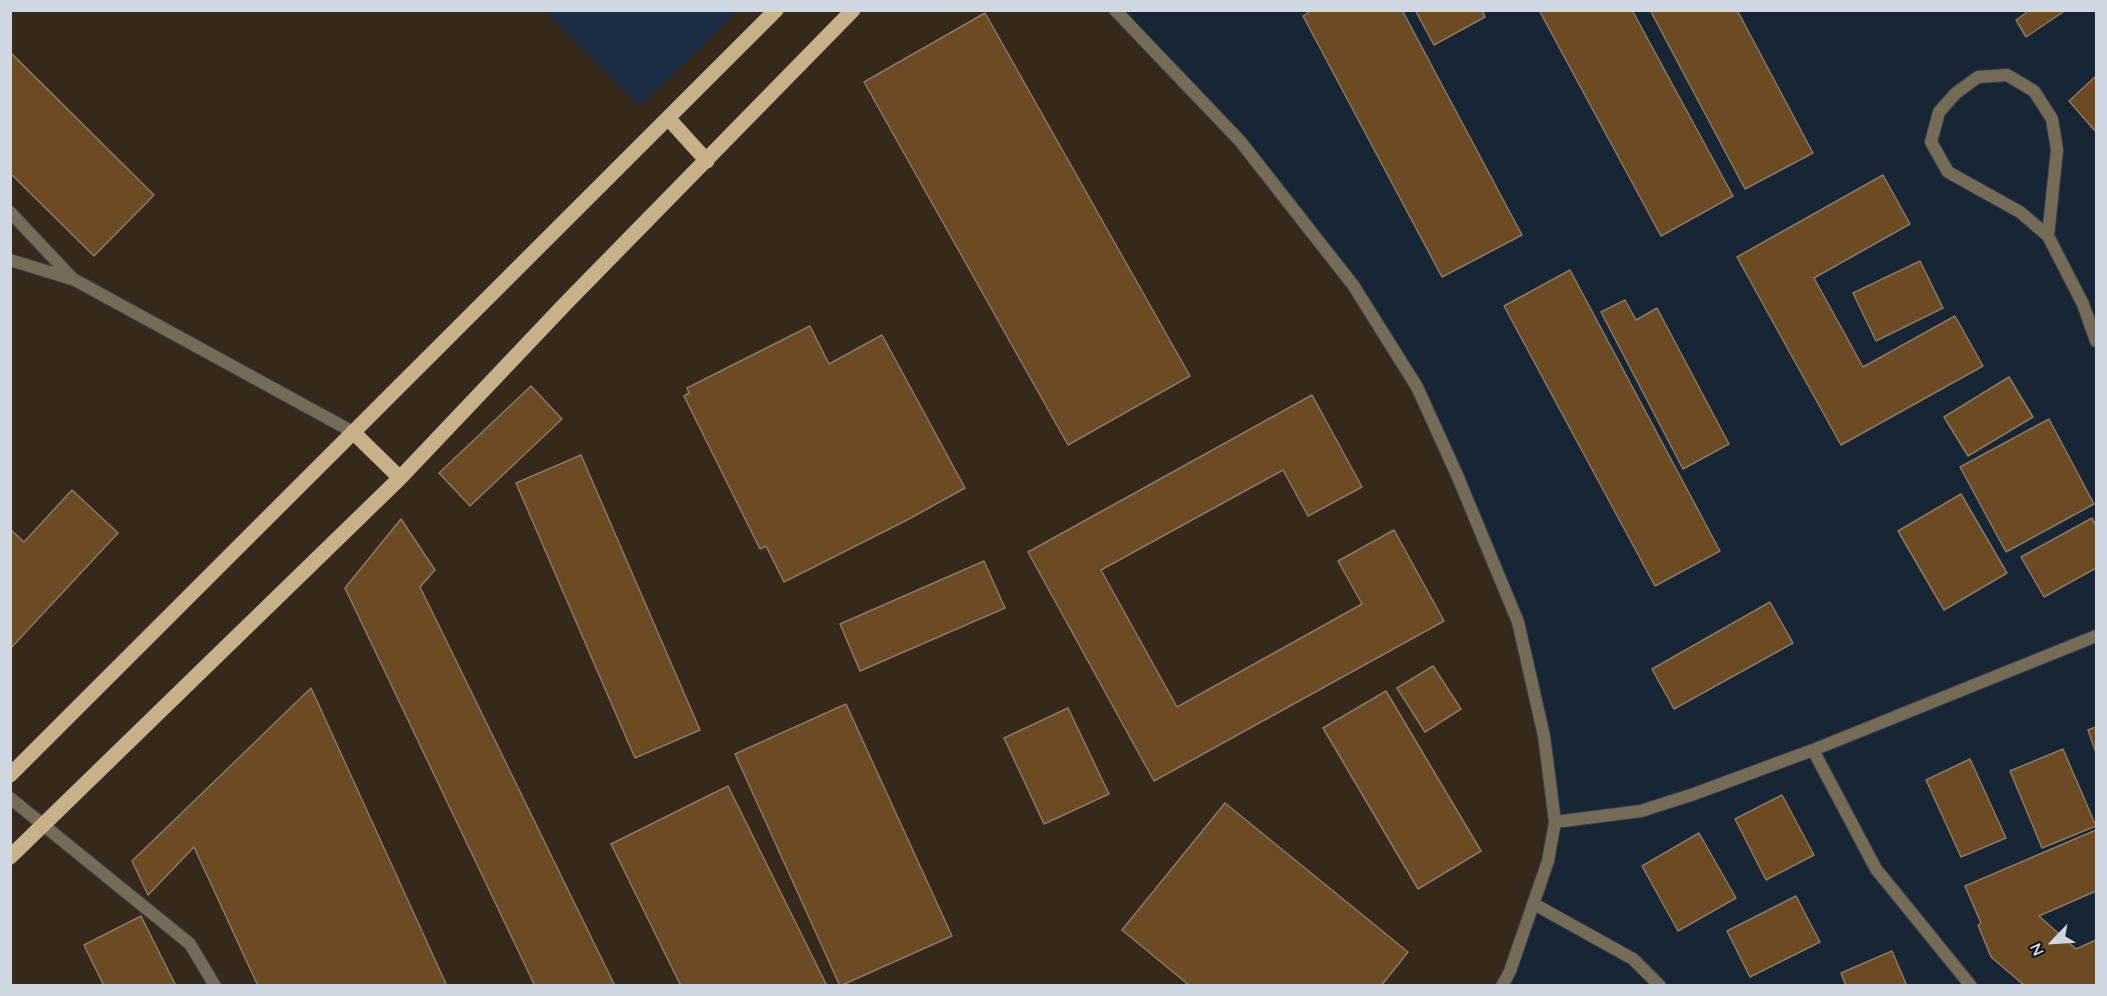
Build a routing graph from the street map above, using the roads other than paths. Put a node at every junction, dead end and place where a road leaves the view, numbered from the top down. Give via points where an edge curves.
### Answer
1 (776, 10) edge
2 (853, 10) edge
3 (1115, 10) edge
4 (668, 118) junction
5 (706, 161) junction
6 (10, 212) edge
7 (2048, 236) junction
8 (10, 260) edge
9 (75, 280) junction
10 (2097, 341) edge
11 (353, 432) junction
12 (400, 478) junction
13 (2097, 636) edge
14 (1813, 750) junction
15 (10, 774) edge
16 (10, 798) edge
17 (1555, 822) junction
18 (43, 825) junction
19 (10, 857) edge
20 (1533, 904) junction
21 (215, 986) edge
22 (1502, 986) edge
23 (1660, 986) edge
24 (1971, 986) edge

1 - 4 main road
2 - 5 main road
3 - 17 lane via 1240,141 1353,285 1417,387 1518,622 1544,736
4 - 5 main road
4 - 11 main road
5 - 12 main road
6 - 9 lane
7 - 7 lane via 2020,212 1948,172 1931,142 1939,112 1978,77 2007,75 2034,92 2052,119 2057,150
7 - 10 lane
8 - 9 lane
9 - 11 lane
11 - 12 main road
11 - 15 main road
12 - 18 main road
13 - 14 lane
14 - 17 lane via 1641,811
14 - 24 lane via 1876,869
16 - 18 lane
17 - 20 lane via 1548,861
18 - 19 main road
18 - 21 lane via 190,944
20 - 22 lane
20 - 23 lane via 1633,959

